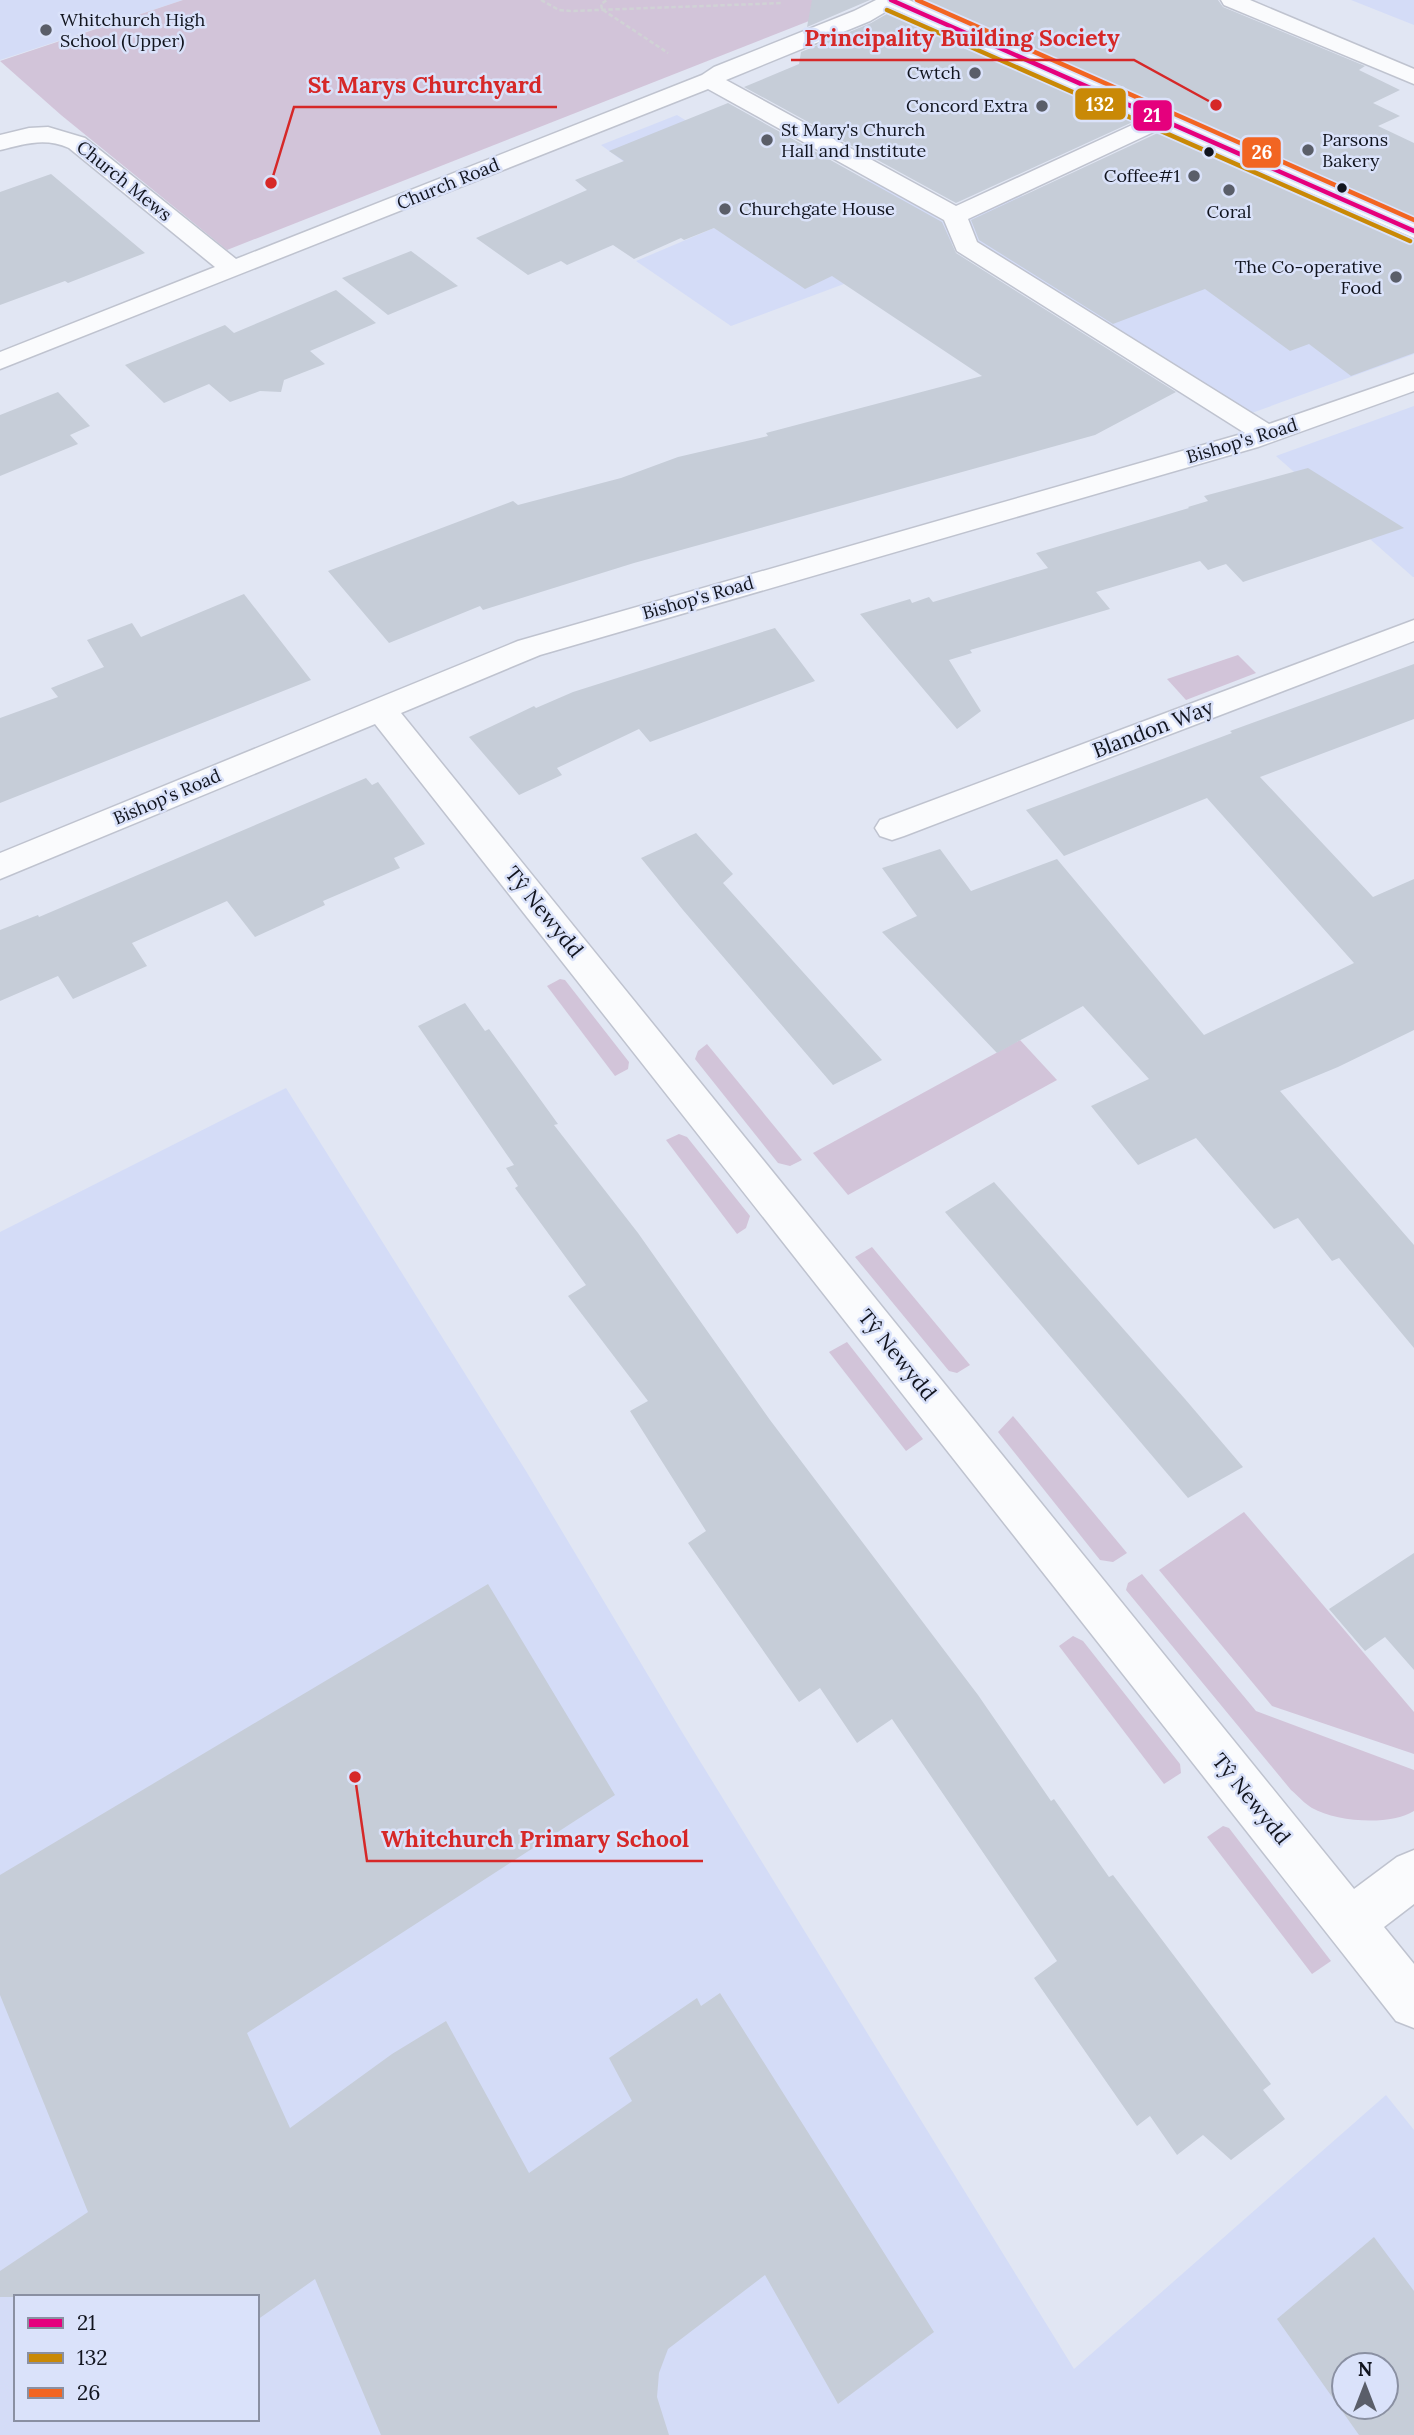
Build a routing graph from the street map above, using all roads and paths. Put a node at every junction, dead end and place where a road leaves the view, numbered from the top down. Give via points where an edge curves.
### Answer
1 (541, 0) edge
2 (607, 0) edge
3 (892, 0) edge
4 (1232, 0) edge
5 (792, 2) dead end
6 (602, 9) junction
7 (669, 54) dead end
8 (1414, 77) edge
9 (710, 80) junction
10 (1161, 120) junction
11 (0, 143) edge
12 (956, 216) junction
13 (1414, 231) edge
14 (233, 269) junction
15 (0, 361) edge
16 (1412, 383) edge
17 (1267, 435) junction
18 (1414, 630) edge
19 (380, 708) junction
20 (892, 828) dead end
21 (0, 867) edge
22 (1414, 1874) edge
23 (1350, 1922) junction
24 (1414, 2003) edge

1 - 6 path via 559,10
2 - 6 path
3 - 9 street, Church Road
3 - 10 street
4 - 8 street
5 - 6 path
6 - 7 path
9 - 12 street
9 - 14 street, Church Road
10 - 12 street
10 - 13 street
11 - 14 street, Church Mews via 39,133 65,136
12 - 17 street via 966,246
14 - 15 street, Church Road
16 - 17 street, Bishop's Road
17 - 19 street, Bishop's Road via 574,634
18 - 20 street, Blandon Way
19 - 21 street, Bishop's Road
19 - 23 street, Tŷ Newydd
22 - 23 street
23 - 24 street, Tŷ Newydd

